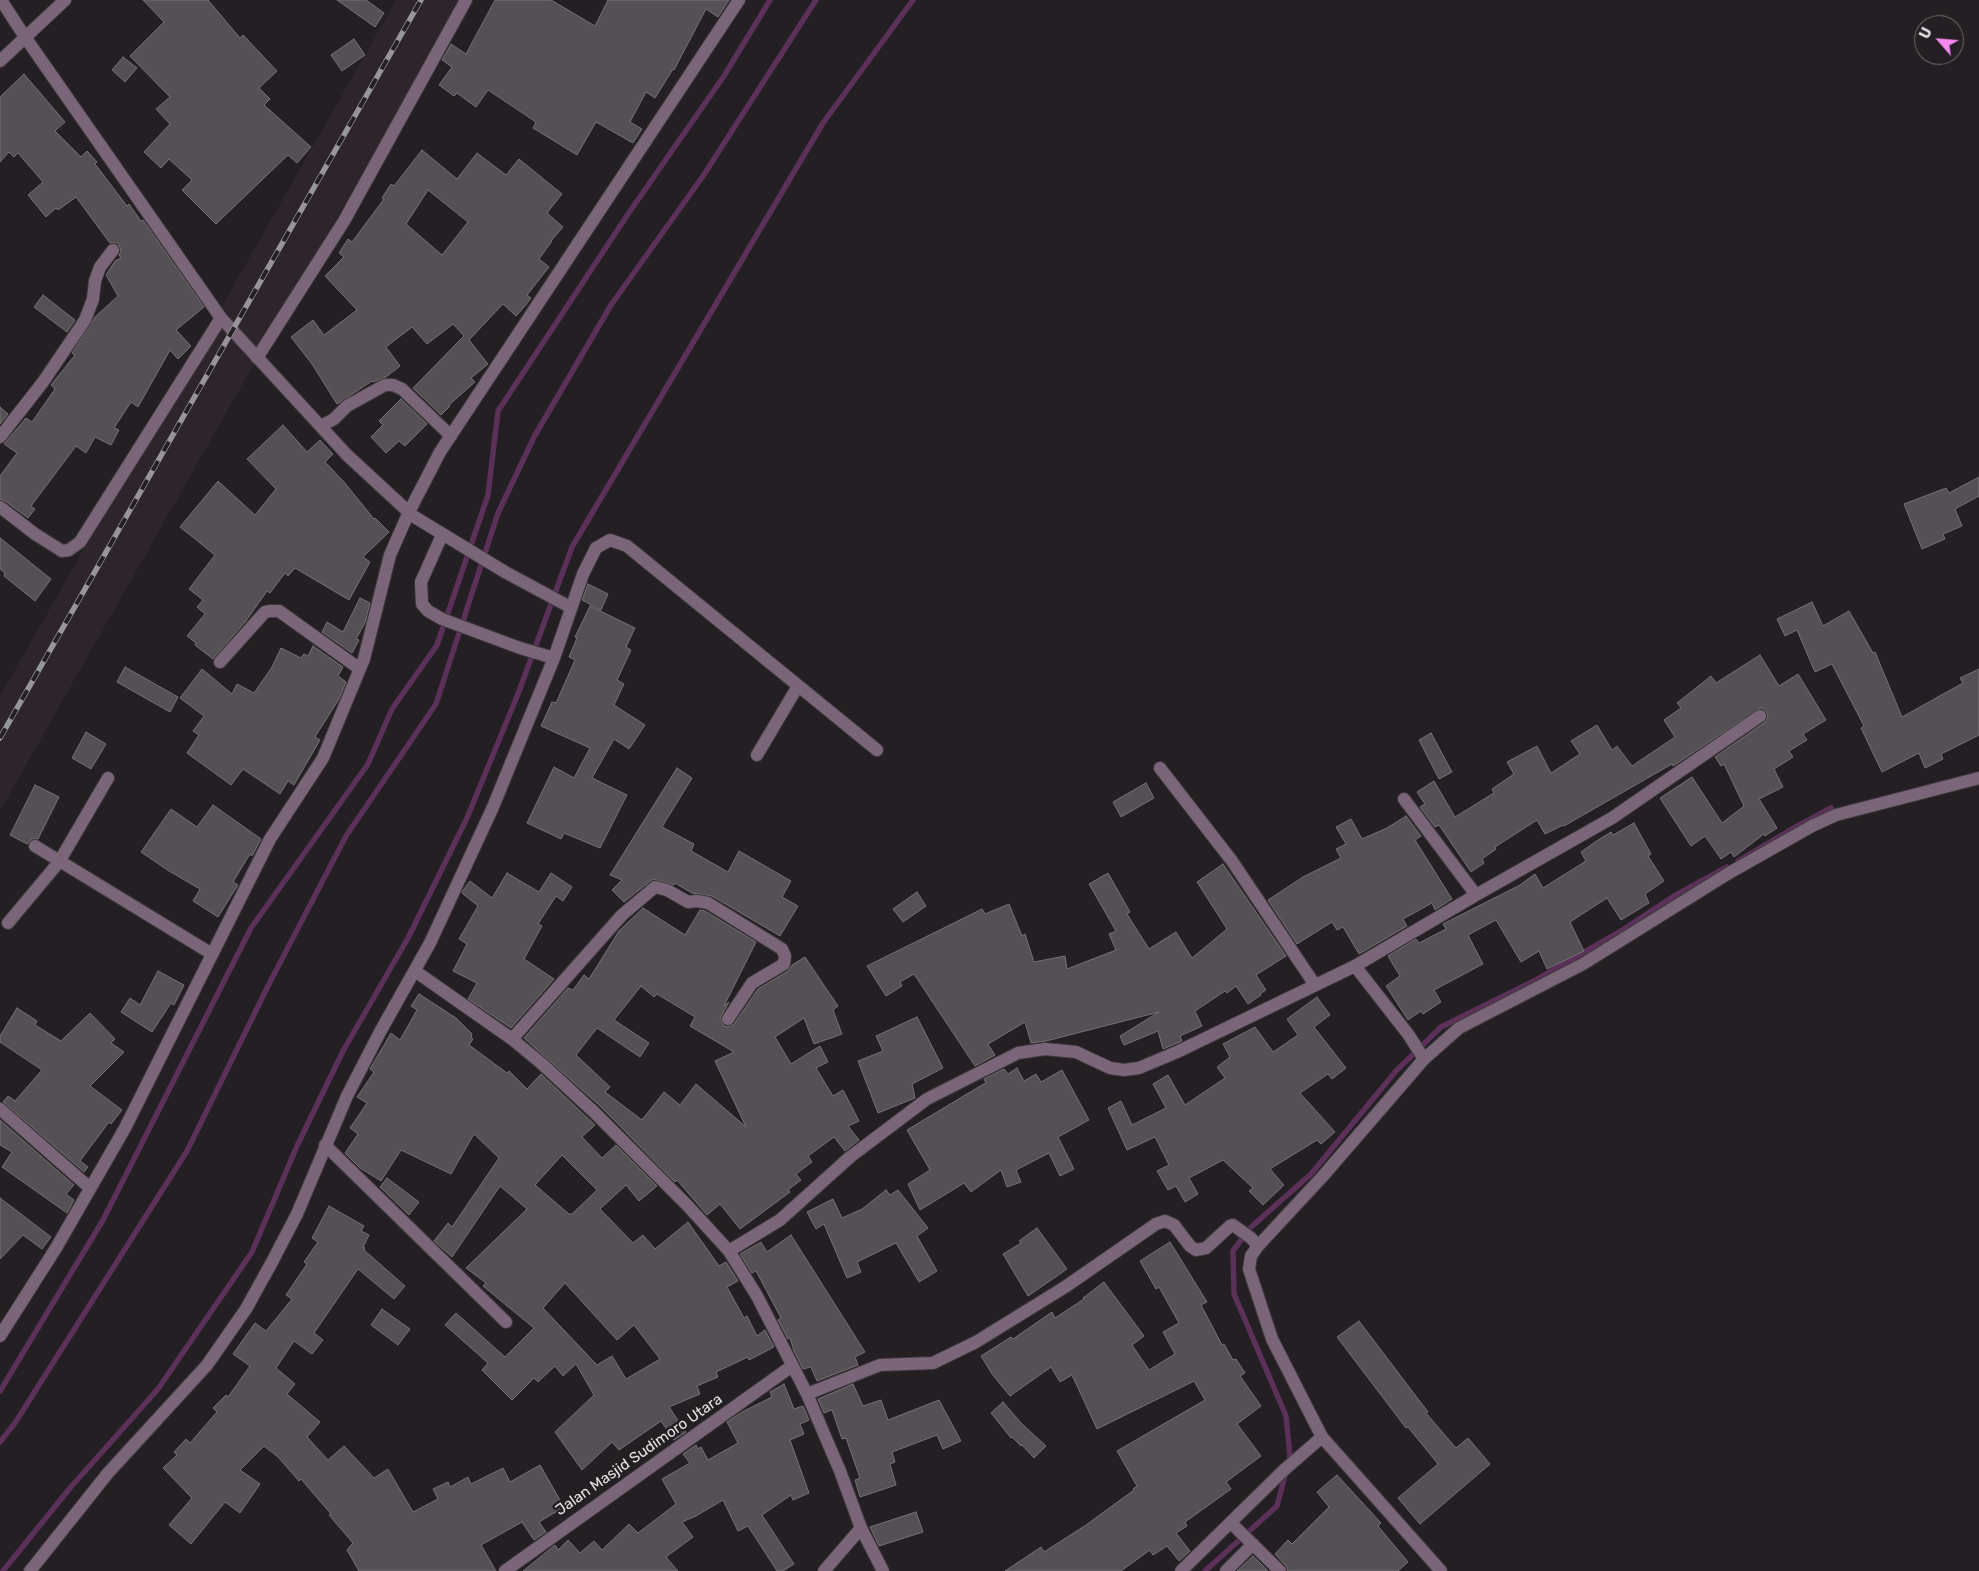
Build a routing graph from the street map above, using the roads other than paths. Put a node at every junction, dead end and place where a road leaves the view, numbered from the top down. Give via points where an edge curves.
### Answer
1 (1, 0) edge
2 (466, 0) edge
3 (739, 0) edge
4 (62, 4) edge
5 (30, 33) junction
6 (0, 61) edge
7 (113, 250) dead end
8 (221, 318) junction
9 (257, 358) junction
10 (321, 426) junction
11 (450, 436) junction
12 (0, 438) edge
13 (0, 507) edge
14 (411, 514) junction
15 (442, 535) junction
16 (565, 604) junction
17 (554, 658) junction
18 (220, 662) dead end
19 (360, 669) junction
20 (798, 686) junction
21 (1760, 716) dead end
22 (876, 750) dead end
23 (757, 755) dead end
24 (1160, 768) dead end
25 (108, 778) dead end
26 (1979, 778) edge
27 (1404, 799) dead end
28 (35, 846) dead end
29 (59, 862) junction
30 (1476, 895) junction
31 (8, 923) dead end
32 (212, 954) junction
33 (1355, 966) junction
34 (415, 971) junction
35 (1315, 985) junction
36 (728, 1019) dead end
37 (512, 1039) junction
38 (1421, 1055) junction
39 (0, 1109) edge
40 (326, 1145) junction
41 (90, 1188) junction
42 (1255, 1242) junction
43 (729, 1251) junction
44 (506, 1322) dead end
45 (0, 1336) edge
46 (792, 1366) junction
47 (807, 1394) junction
48 (1322, 1437) junction
49 (1231, 1523) junction
50 (861, 1528) junction
51 (1252, 1543) junction
52 (30, 1571) edge
53 (505, 1571) edge
54 (824, 1571) edge
55 (883, 1571) edge
56 (1181, 1571) edge
57 (1226, 1571) edge
58 (1280, 1571) edge
59 (1440, 1571) edge

1 - 5 street
2 - 9 street via 344,220
3 - 11 street
4 - 5 street
5 - 6 street
5 - 8 street
7 - 12 street via 100,267 85,320
8 - 9 street
8 - 13 street via 80,542 62,551
9 - 10 street
10 - 11 street via 334,420 347,406 385,385 393,385 402,389
10 - 14 street via 347,455
11 - 14 street
14 - 15 street
14 - 19 street via 390,555
15 - 16 street
15 - 17 street via 420,582 422,604 428,611 442,619
16 - 17 street
16 - 20 street via 596,548 610,540 627,546
17 - 34 street via 493,807
18 - 19 street via 265,612 279,611
19 - 32 street via 323,758 270,839
20 - 22 street
20 - 23 street
21 - 30 street via 1612,818
24 - 35 street via 1232,861
25 - 29 street
26 - 38 street via 1836,814 1729,873 1583,964 1459,1028
27 - 30 street
28 - 29 street
29 - 31 street
29 - 32 street
30 - 33 street
32 - 41 street via 125,1128
33 - 35 street
33 - 38 street
34 - 37 street
34 - 40 street via 347,1096
35 - 43 street via 1139,1068 1110,1068 1076,1052 1045,1049 1018,1054 928,1099 850,1157 780,1220
36 - 37 street via 752,983 784,964 782,949 708,903 688,902 655,887 622,916
37 - 43 street via 594,1112
38 - 42 street via 1323,1176
39 - 41 street
40 - 44 street
40 - 52 street via 297,1214 246,1309 212,1357 108,1473
41 - 45 street
42 - 47 street via 1237,1226 1230,1226 1216,1241 1196,1250 1174,1225 1165,1221 1156,1224 1066,1288 942,1359 933,1363 880,1365
42 - 48 street via 1249,1269 1272,1339
43 - 46 street via 757,1296
46 - 47 street
46 - 53 street, Jalan Masjid Sudimoro Utara
47 - 50 street
48 - 49 street
48 - 59 street
49 - 51 street
49 - 56 street
50 - 54 street
50 - 55 street
51 - 57 street
51 - 58 street

